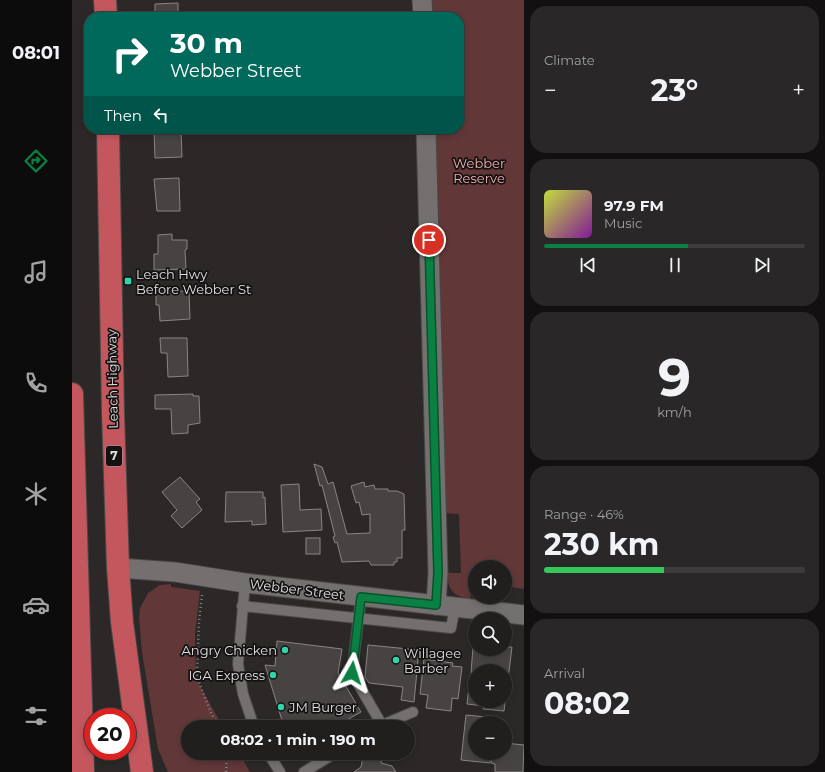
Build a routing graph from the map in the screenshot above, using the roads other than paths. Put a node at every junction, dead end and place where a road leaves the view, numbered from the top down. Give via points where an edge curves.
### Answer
1 (106, 0) edge
2 (422, 0) edge
3 (106, 12) edge
4 (423, 12) edge
5 (108, 134) edge
6 (426, 134) edge
7 (72, 394) edge
8 (74, 507) edge
9 (118, 568) junction
10 (245, 583) junction
11 (361, 597) junction
12 (436, 605) junction
13 (242, 606) junction
14 (455, 607) junction
15 (524, 615) edge
16 (357, 618) junction
17 (130, 681) junction
18 (413, 712) dead end
19 (252, 720) edge
20 (377, 720) edge
21 (394, 720) edge
22 (272, 760) edge
23 (324, 760) edge
24 (83, 772) edge
25 (142, 772) edge
26 (157, 772) edge
27 (280, 772) edge
28 (304, 772) edge

1 - 3 highway
2 - 4 street
5 - 9 highway, Leach Highway / 7
6 - 12 street via 438,573
7 - 8 highway
8 - 24 highway
9 - 10 street, Webber Street via 175,572
9 - 17 highway, Leach Highway / 7
10 - 11 street, Webber Street
10 - 13 lane
11 - 12 street, Webber Street
11 - 16 lane
12 - 14 street, Webber Street
13 - 16 lane
13 - 19 lane via 238,664 243,694
14 - 15 street, Webber Street
14 - 16 lane via 452,628
16 - 20 lane via 352,673
17 - 25 highway, Leach Highway / 7
17 - 26 highway via 146,724
18 - 21 lane
22 - 27 lane
23 - 28 lane

